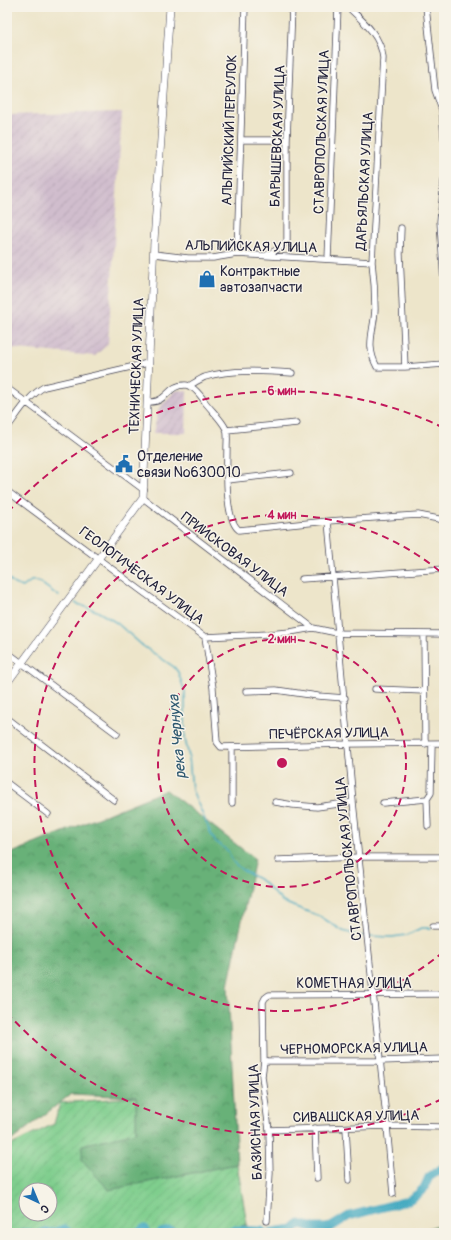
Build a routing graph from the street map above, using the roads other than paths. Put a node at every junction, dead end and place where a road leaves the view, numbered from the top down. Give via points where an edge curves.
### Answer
1 (170, 7) edge
2 (245, 7) edge
3 (292, 7) edge
4 (338, 7) edge
5 (348, 7) edge
6 (426, 7) edge
7 (444, 138) edge
8 (241, 140) junction
9 (287, 140) junction
10 (444, 181) edge
11 (400, 228) dead end
12 (154, 254) junction
13 (237, 254) junction
14 (267, 255) junction
15 (328, 259) junction
16 (443, 259) edge
17 (372, 262) junction
18 (444, 284) edge
19 (148, 364) junction
20 (444, 364) edge
21 (405, 367) junction
22 (292, 373) dead end
23 (188, 386) junction
24 (7, 388) edge
25 (148, 402) junction
26 (27, 403) junction
27 (297, 423) dead end
28 (7, 428) edge
29 (227, 430) junction
30 (292, 473) dead end
31 (227, 480) junction
32 (144, 490) junction
33 (7, 491) edge
34 (143, 498) junction
35 (444, 520) edge
36 (328, 521) junction
37 (98, 558) junction
38 (444, 569) edge
39 (332, 577) junction
40 (302, 579) dead end
41 (313, 628) junction
42 (337, 633) junction
43 (424, 634) junction
44 (444, 634) edge
45 (205, 637) junction
46 (7, 652) edge
47 (22, 663) junction
48 (7, 683) edge
49 (376, 689) dead end
50 (246, 691) dead end
51 (424, 691) junction
52 (345, 698) junction
53 (7, 718) edge
54 (117, 734) dead end
55 (444, 743) edge
56 (349, 744) junction
57 (425, 744) junction
58 (432, 744) junction
59 (232, 747) junction
60 (7, 783) edge
61 (427, 799) junction
62 (114, 800) dead end
63 (275, 802) dead end
64 (353, 802) junction
65 (232, 803) dead end
66 (383, 803) dead end
67 (48, 814) dead end
68 (428, 826) dead end
69 (444, 857) edge
70 (359, 858) junction
71 (278, 860) dead end
72 (433, 926) dead end
73 (444, 926) edge
74 (444, 994) edge
75 (373, 995) junction
76 (265, 998) joint
77 (444, 1059) edge
78 (264, 1061) junction
79 (380, 1061) junction
80 (387, 1126) junction
81 (444, 1127) edge
82 (315, 1128) junction
83 (346, 1128) junction
84 (269, 1130) junction
85 (317, 1178) dead end
86 (349, 1180) dead end
87 (392, 1194) dead end
88 (267, 1221) dead end

1 - 12 street, ТЕХНИЧЕСКАЯ УЛИЦА
2 - 8 street, АЛЬПИЙСКИЙ ПЕРЕУЛОК
3 - 9 street, БАРЫШЕВСКАЯ УЛИЦА
4 - 15 street, СТАВРОПОЛЬСКАЯ УЛИЦА
5 - 17 street, ДАРЬЯЛЬСКАЯ УЛИЦА via 374,35 382,48 383,58
6 - 7 street via 435,90 442,110
8 - 9 street
8 - 13 street, АЛЬПИЙСКИЙ ПЕРЕУЛОК
9 - 14 street, БАРЫШЕВСКАЯ УЛИЦА via 286,241
10 - 16 street via 440,221
11 - 21 street
12 - 13 street, АЛЬПИЙСКАЯ УЛИЦА via 213,258
12 - 19 street, ТЕХНИЧЕСКАЯ УЛИЦА
13 - 14 street, АЛЬПИЙСКАЯ УЛИЦА
14 - 15 street, АЛЬПИЙСКАЯ УЛИЦА
15 - 17 street, АЛЬПИЙСКАЯ УЛИЦА
16 - 18 street
17 - 21 street, ДАРЬЯЛЬСКАЯ УЛИЦА via 375,311 370,342 373,358 377,367
19 - 25 street, ТЕХНИЧЕСКАЯ УЛИЦА
19 - 26 street via 44,388
20 - 21 street
22 - 23 street via 259,371 221,374
23 - 25 street via 177,386 158,401
23 - 29 street via 198,393
24 - 26 street
25 - 32 street, ТЕХНИЧЕСКАЯ УЛИЦА
26 - 28 street
26 - 32 street
27 - 29 street
29 - 31 street
30 - 31 street
31 - 36 street via 232,522 239,530
32 - 34 street, ТЕХНИЧЕСКАЯ УЛИЦА
33 - 37 street, ГЕОЛОГИЧЕСКАЯ УЛИЦА
34 - 37 street, ТЕХНИЧЕСКАЯ УЛИЦА
34 - 41 street, ПРИИСКОВАЯ УЛИЦА
35 - 36 street via 418,515
36 - 39 street, СТАВРОПОЛЬСКАЯ УЛИЦА
37 - 45 street, ГЕОЛОГИЧЕСКАЯ УЛИЦА
37 - 47 street, ТЕХНИЧЕСКАЯ УЛИЦА
38 - 39 street
39 - 40 street
39 - 42 street, СТАВРОПОЛЬСКАЯ УЛИЦА
41 - 42 street, ГЕОЛОГИЧЕСКАЯ УЛИЦА
41 - 45 street, ГЕОЛОГИЧЕСКАЯ УЛИЦА via 275,634
42 - 43 street, ГЕОЛОГИЧЕСКАЯ УЛИЦА
42 - 52 street, СТАВРОПОЛЬСКАЯ УЛИЦА
43 - 44 street, ГЕОЛОГИЧЕСКАЯ УЛИЦА
43 - 51 street
45 - 59 street, ПЕЧЁРСКАЯ УЛИЦА via 213,688 217,742 221,747
46 - 47 street
47 - 48 street, ТЕХНИЧЕСКАЯ УЛИЦА
47 - 54 street
49 - 51 street
50 - 52 street via 276,690
51 - 57 street
52 - 56 street, СТАВРОПОЛЬСКАЯ УЛИЦА
53 - 62 street
55 - 58 street, ПЕЧЁРСКАЯ УЛИЦА
56 - 57 street, ПЕЧЁРСКАЯ УЛИЦА
56 - 59 street, ПЕЧЁРСКАЯ УЛИЦА
56 - 64 street, СТАВРОПОЛЬСКАЯ УЛИЦА
57 - 58 street, ПЕЧЁРСКАЯ УЛИЦА
58 - 61 street via 431,793
59 - 65 street
60 - 67 street
61 - 66 street
61 - 68 street
63 - 64 street via 317,808
64 - 70 street, СТАВРОПОЛЬСКАЯ УЛИЦА
69 - 70 street
70 - 71 street
70 - 75 street, СТАВРОПОЛЬСКАЯ УЛИЦА
72 - 73 street
74 - 75 street, КОМЕТНАЯ УЛИЦА
75 - 76 street, КОМЕТНАЯ УЛИЦА
75 - 79 street, СТАВРОПОЛЬСКАЯ УЛИЦА
76 - 78 street, БАЗИСНАЯ УЛИЦА
77 - 79 street, ЧЕРНОМОРСКАЯ УЛИЦА
78 - 79 street, ЧЕРНОМОРСКАЯ УЛИЦА
78 - 84 street, БАЗИСНАЯ УЛИЦА via 262,1076
79 - 80 street, СТАВРОПОЛЬСКАЯ УЛИЦА
80 - 81 street, СИВАШСКАЯ УЛИЦА
80 - 83 street, СИВАШСКАЯ УЛИЦА
80 - 87 street, СТАВРОПОЛЬСКАЯ УЛИЦА
82 - 83 street, СИВАШСКАЯ УЛИЦА
82 - 84 street, СИВАШСКАЯ УЛИЦА
82 - 85 street
83 - 86 street
84 - 88 street, БАЗИСНАЯ УЛИЦА

